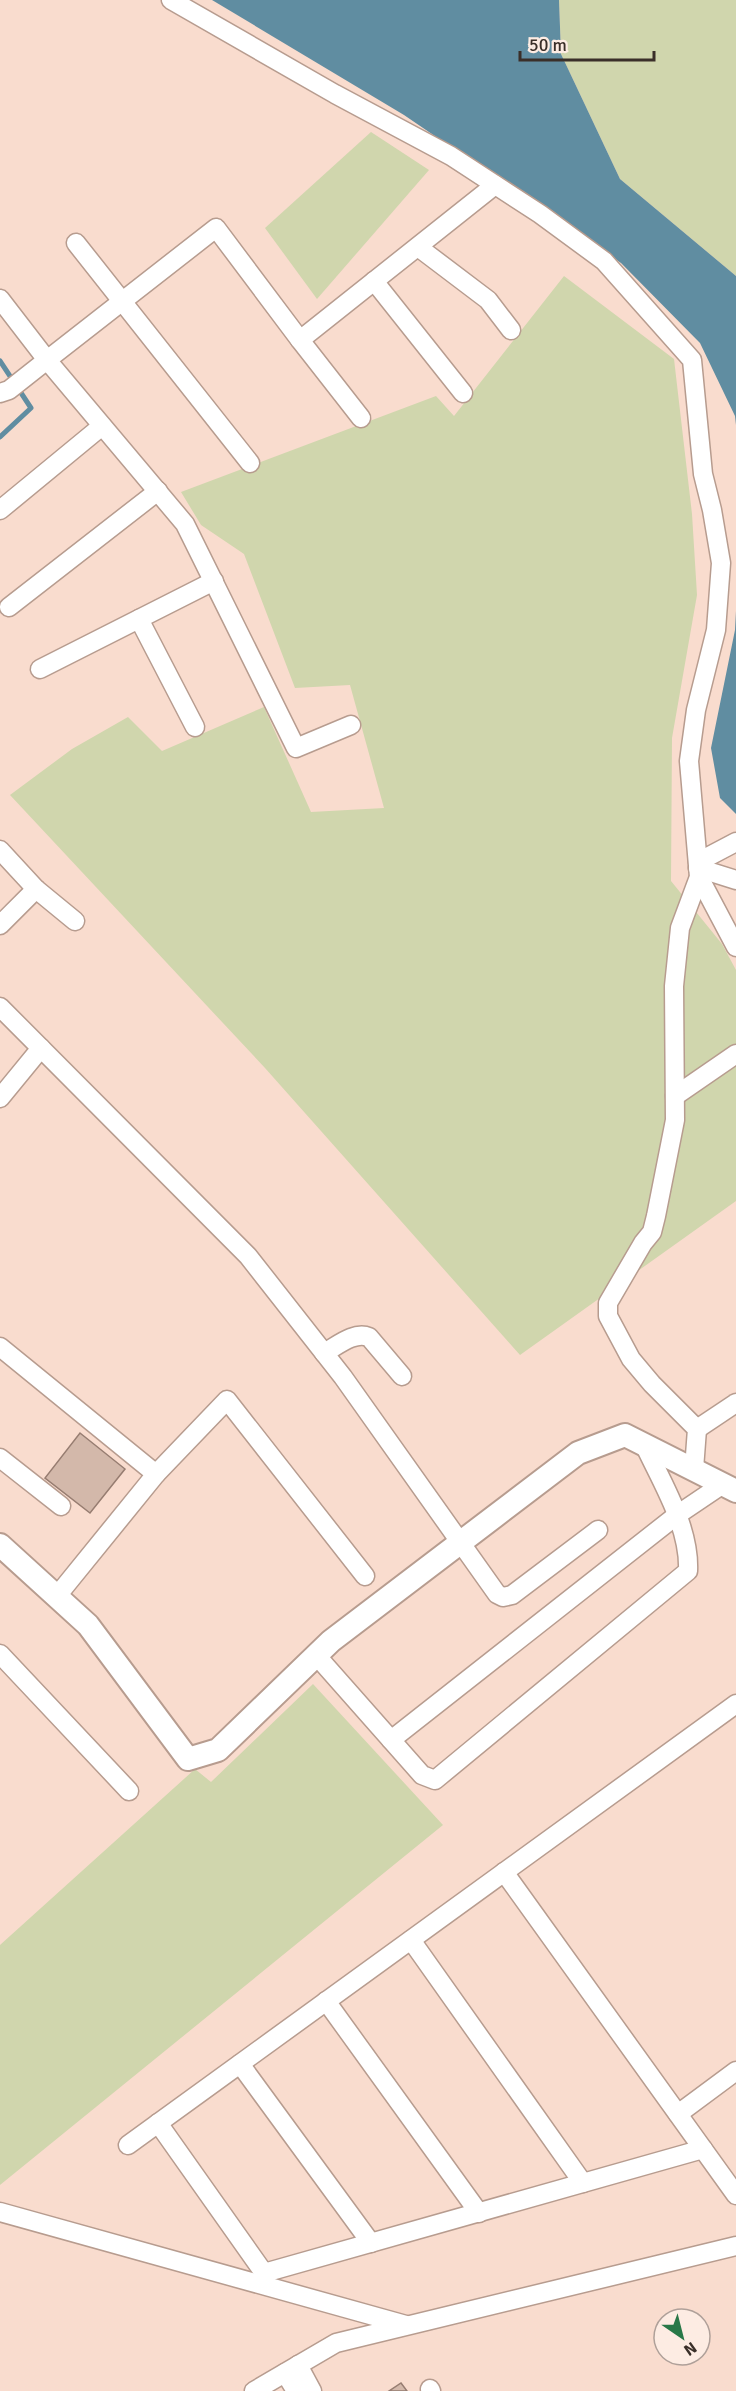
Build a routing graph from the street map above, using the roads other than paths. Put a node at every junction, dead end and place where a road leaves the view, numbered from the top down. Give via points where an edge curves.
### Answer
1 (171, 0) edge
2 (495, 185) junction
3 (76, 243) dead end
4 (418, 246) junction
5 (374, 281) junction
6 (0, 299) edge
7 (122, 302) junction
8 (511, 330) dead end
9 (300, 340) junction
10 (47, 360) junction
11 (0, 393) edge
12 (463, 393) dead end
13 (361, 418) dead end
14 (102, 426) junction
15 (250, 463) dead end
16 (158, 491) junction
17 (0, 510) edge
18 (214, 581) junction
19 (9, 607) dead end
20 (139, 619) junction
21 (40, 669) dead end
22 (351, 725) dead end
23 (195, 727) dead end
24 (736, 842) edge
25 (0, 850) edge
26 (698, 869) junction
27 (736, 880) edge
28 (36, 889) junction
29 (75, 921) dead end
30 (0, 925) edge
31 (736, 947) edge
32 (0, 1007) edge
33 (41, 1048) junction
34 (736, 1054) edge
35 (675, 1096) junction
36 (0, 1098) edge
37 (0, 1347) edge
38 (324, 1353) junction
39 (402, 1376) dead end
40 (736, 1403) edge
41 (697, 1429) junction
42 (644, 1444) junction
43 (0, 1458) edge
44 (694, 1469) junction
45 (156, 1474) junction
46 (730, 1488) edge
47 (61, 1506) dead end
48 (677, 1515) junction
49 (598, 1530) dead end
50 (460, 1543) junction
51 (0, 1545) edge
52 (365, 1576) dead end
53 (57, 1596) junction
54 (0, 1654) edge
55 (316, 1656) junction
56 (736, 1704) edge
57 (391, 1740) junction
58 (129, 1791) dead end
59 (504, 1872) junction
60 (411, 1940) junction
61 (326, 2001) junction
62 (240, 2064) junction
63 (736, 2071) edge
64 (678, 2114) junction
65 (158, 2123) junction
66 (128, 2145) dead end
67 (703, 2149) junction
68 (583, 2183) junction
69 (736, 2195) edge
70 (0, 2212) edge
71 (479, 2213) junction
72 (371, 2243) junction
73 (736, 2246) edge
74 (408, 2325) junction
75 (291, 2369) junction
76 (254, 2391) edge
77 (296, 2391) edge
78 (312, 2391) edge

1 - 2 street via 452,156
2 - 4 street
2 - 26 street via 604,261 692,360 703,474 721,564 716,630 696,710 689,761
3 - 7 street
4 - 5 street
4 - 8 street via 488,300
5 - 9 street
5 - 12 street
6 - 10 street
7 - 9 street via 216,228
7 - 10 street
7 - 15 street
9 - 13 street
10 - 11 street
10 - 14 street
14 - 16 street
14 - 17 street
16 - 18 street via 185,524
16 - 19 street
18 - 20 street
18 - 22 street via 296,748
20 - 21 street
20 - 23 street
24 - 26 street
25 - 28 street
26 - 27 street
26 - 31 street
26 - 35 street via 680,928 674,986
28 - 29 street
28 - 30 street
32 - 33 street
33 - 36 street
33 - 38 street via 248,1256
34 - 35 street
35 - 41 street via 675,1120 652,1233 608,1303 608,1316 631,1359
37 - 45 street
38 - 39 street via 356,1335 364,1335
38 - 50 street
40 - 41 street
41 - 44 street
42 - 44 main road
42 - 48 street
42 - 50 main road via 625,1435 578,1453
43 - 47 street
44 - 46 main road
45 - 52 street via 227,1400
45 - 53 street
46 - 48 street
48 - 57 street
48 - 57 street via 688,1570 435,1780 422,1774
49 - 50 street via 512,1596 503,1597
50 - 55 main road
51 - 53 main road
53 - 55 main road via 88,1625 188,1759 218,1750
54 - 58 street
55 - 57 street
56 - 59 street
59 - 60 street
59 - 64 street
60 - 61 street
60 - 68 street
61 - 62 street
61 - 71 street
62 - 65 street
62 - 72 street
63 - 64 street
64 - 67 street
65 - 66 street
65 - 72 street via 264,2273
67 - 68 street
67 - 69 street
68 - 71 street
70 - 74 street
71 - 72 street
73 - 74 street
74 - 75 street via 336,2343
75 - 76 street
75 - 77 street
75 - 78 street

